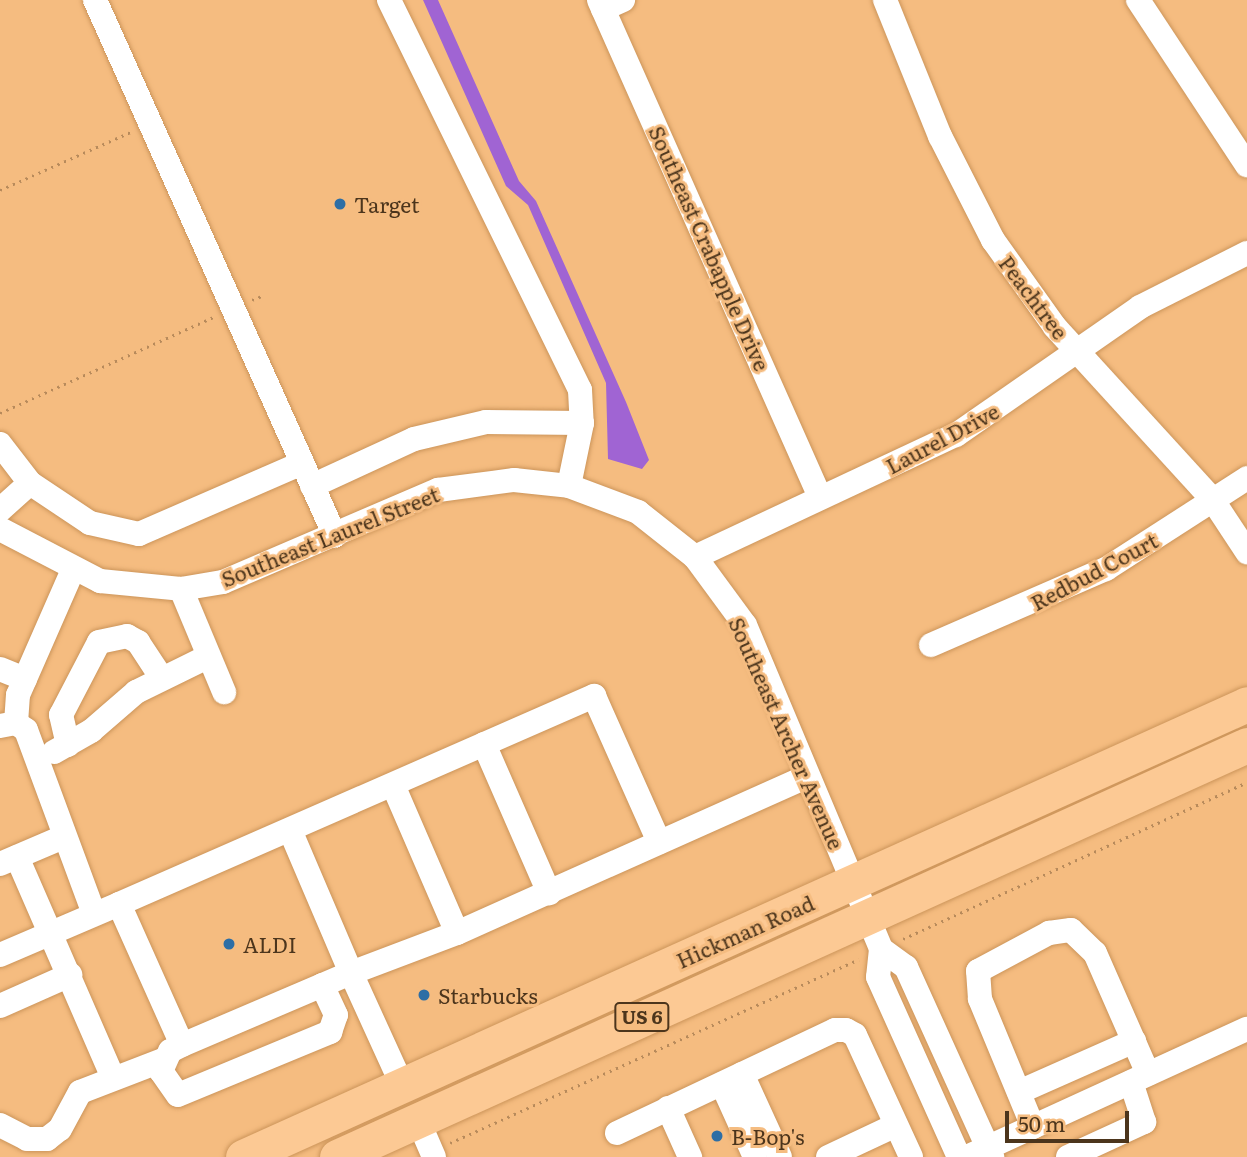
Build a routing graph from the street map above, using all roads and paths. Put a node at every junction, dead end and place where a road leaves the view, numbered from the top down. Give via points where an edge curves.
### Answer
1 (95, 0) edge
2 (389, 0) edge
3 (885, 0) edge
4 (1138, 0) edge
5 (608, 3) edge
6 (149, 124) junction
7 (1247, 165) edge
8 (0, 190) edge
9 (1247, 253) edge
10 (262, 296) dead end
11 (232, 309) junction
12 (1076, 351) junction
13 (0, 413) edge
14 (582, 424) junction
15 (0, 444) edge
16 (302, 463) junction
17 (1247, 478) edge
18 (30, 483) junction
19 (312, 486) junction
20 (569, 486) junction
21 (820, 497) junction
22 (1212, 499) junction
23 (0, 510) edge
24 (0, 529) edge
25 (335, 536) junction
26 (1247, 552) edge
27 (695, 557) junction
28 (72, 572) junction
29 (181, 589) junction
30 (931, 645) dead end
31 (207, 657) junction
32 (1, 666) edge
33 (161, 677) junction
34 (25, 679) junction
35 (224, 692) dead end
36 (1247, 704) edge
37 (8, 725) edge
38 (484, 744) junction
39 (68, 745) junction
40 (1247, 745) edge
41 (39, 758) junction
42 (805, 778) junction
43 (1247, 782) edge
44 (393, 785) junction
45 (290, 830) junction
46 (61, 838) junction
47 (659, 842) junction
48 (8, 860) edge
49 (853, 883) junction
50 (549, 893) junction
51 (119, 904) junction
52 (94, 914) junction
53 (867, 916) junction
54 (52, 933) junction
55 (457, 933) junction
56 (881, 949) junction
57 (0, 955) edge
58 (351, 973) junction
59 (70, 975) junction
60 (323, 985) junction
61 (0, 1006) edge
62 (1247, 1029) edge
63 (1134, 1041) junction
64 (172, 1052) junction
65 (112, 1076) junction
66 (1140, 1078) junction
67 (732, 1079) junction
68 (403, 1087) junction
69 (1019, 1092) junction
70 (668, 1108) junction
71 (418, 1120) junction
72 (0, 1125) edge
73 (896, 1125) junction
74 (1034, 1127) junction
75 (617, 1133) dead end
76 (433, 1154) edge
77 (982, 1154) edge
78 (243, 1157) edge
79 (337, 1157) edge
80 (690, 1157) edge
81 (755, 1157) edge
82 (780, 1157) edge
83 (828, 1157) edge
84 (911, 1157) edge
85 (958, 1157) edge
86 (1068, 1157) edge

1 - 6 street
2 - 14 street via 580,390
3 - 12 street, Peachtree via 965,191 1023,285
4 - 7 street
5 - 21 street, Southeast Crabapple Drive
6 - 8 path
6 - 11 street
9 - 12 street, Laurel Drive via 1140,307
10 - 11 path
11 - 13 path
11 - 16 street
12 - 21 street, Laurel Drive via 956,435
12 - 22 street, Peachtree
14 - 19 street via 486,422 414,439
14 - 20 street
15 - 18 street
16 - 18 street via 139,534 90,523
16 - 19 street
17 - 22 street, Redbud Court
18 - 23 street
19 - 25 street
20 - 25 street, Southeast Laurel Street via 514,480 438,490
20 - 27 street, Southeast Laurel Street via 638,512
21 - 27 street, Laurel Drive
22 - 26 street, Peachtree
22 - 30 street, Redbud Court via 1106,569
24 - 28 street, Southeast Laurel Street
25 - 29 street, Southeast Laurel Street via 223,582
27 - 42 street, Southeast Archer Avenue via 745,625
28 - 29 street, Southeast Laurel Street via 100,581
28 - 34 street
29 - 31 street
31 - 33 street
31 - 35 street
32 - 34 street
33 - 39 street
33 - 39 street via 138,642 127,636 99,642 61,715
34 - 37 street
36 - 49 highway, Hickman Road / US 6
37 - 41 street
38 - 44 street
38 - 47 street via 594,696
38 - 50 street
39 - 41 street
40 - 53 highway, Hickman Road / US 6
41 - 46 street via 62,813
42 - 47 street
42 - 49 street, Southeast Archer Avenue
43 - 56 path
44 - 45 street
44 - 55 street
45 - 51 street
45 - 58 street
46 - 48 street
46 - 52 street
47 - 50 street
48 - 54 street
49 - 53 street, Southeast Archer Avenue
49 - 68 highway, Hickman Road / US 6
50 - 55 street
51 - 52 street
51 - 64 street
52 - 54 street
53 - 56 street, Southeast Archer Avenue
53 - 71 highway, Hickman Road / US 6
54 - 57 street
54 - 59 street
55 - 58 street
56 - 76 path
56 - 77 street via 906,967
56 - 85 street via 878,977
58 - 60 street
58 - 68 street
59 - 61 street
59 - 65 street
60 - 64 street
60 - 64 street via 336,1025 320,1036 188,1094 170,1090
62 - 66 street
63 - 66 street
63 - 69 street
63 - 69 street via 1084,938 1071,930 1049,933 978,971 980,999
64 - 65 street
65 - 72 street via 80,1092 61,1129 47,1139 27,1139
66 - 74 street
66 - 86 street via 1144,1122
67 - 70 street
67 - 73 street via 835,1030 846,1030 855,1035
67 - 81 street
67 - 82 street
68 - 78 highway, Hickman Road / US 6
69 - 74 street
70 - 75 street
70 - 80 street
71 - 76 street
71 - 79 highway, Hickman Road / US 6
73 - 83 street
73 - 84 street
74 - 77 street

